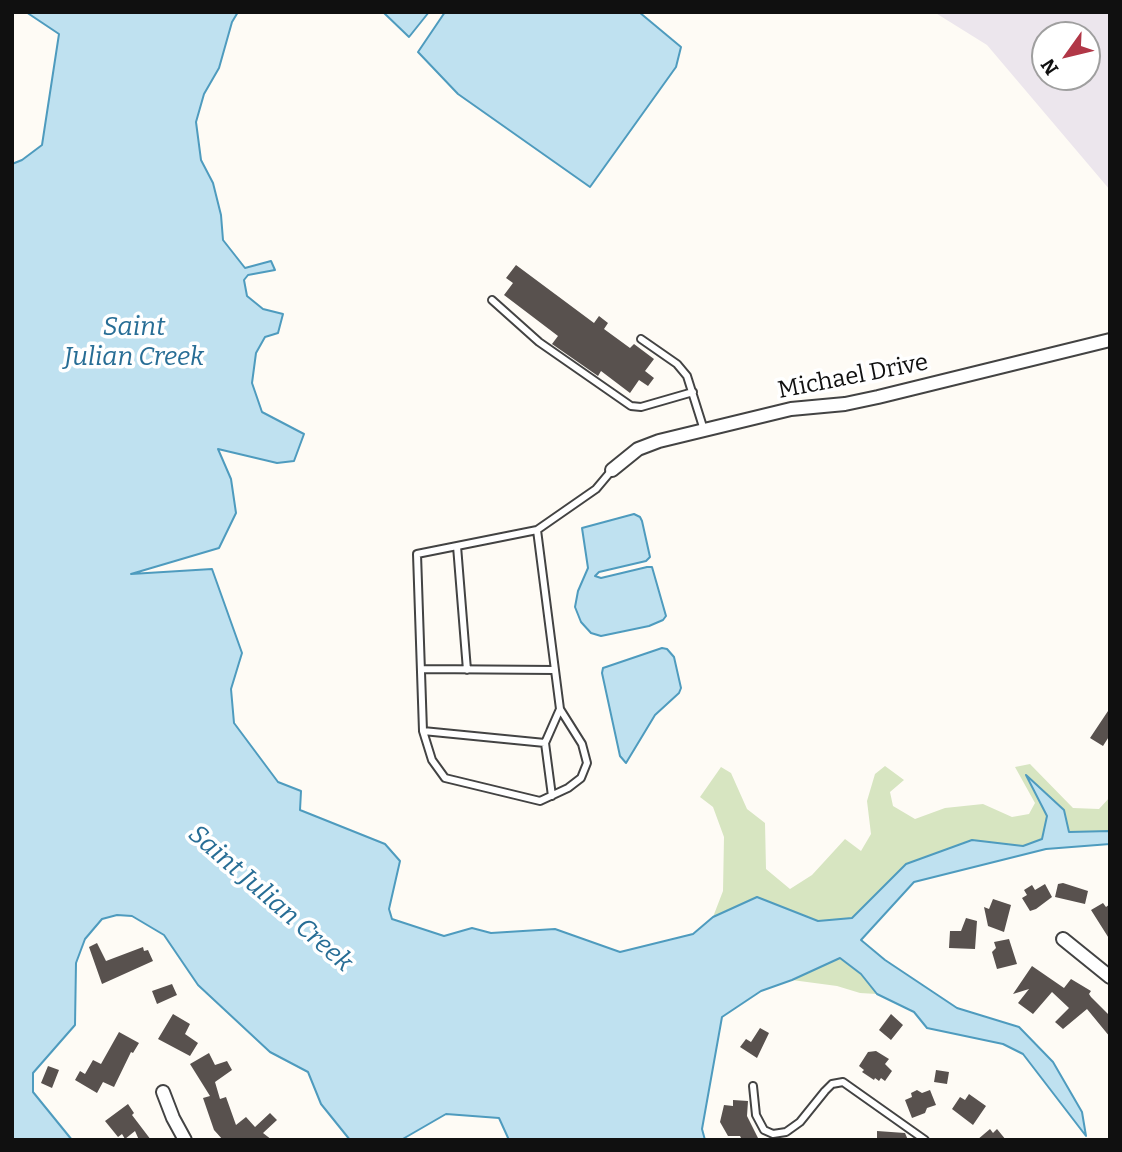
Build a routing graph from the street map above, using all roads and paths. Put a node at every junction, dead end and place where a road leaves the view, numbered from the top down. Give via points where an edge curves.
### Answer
1 (492, 300) dead end
2 (641, 339) dead end
3 (1110, 340) edge
4 (693, 392) junction
5 (705, 430) junction
6 (612, 470) joint
7 (537, 530) junction
8 (457, 546) junction
9 (421, 669) junction
10 (467, 670) junction
11 (555, 670) junction
12 (560, 709) junction
13 (424, 731) junction
14 (545, 743) junction
15 (552, 796) junction
16 (1063, 939) dead end
17 (1110, 977) edge
18 (753, 1086) dead end
19 (163, 1092) dead end
20 (185, 1140) edge
21 (925, 1140) edge

1 - 4 lane via 538,342 631,406
2 - 4 lane via 677,364
3 - 5 street, Michael Drive via 878,397 791,409
4 - 5 lane
5 - 6 street, Michael Drive via 638,449
6 - 7 lane via 596,489
7 - 8 lane
7 - 11 lane
8 - 9 lane via 417,554
8 - 10 lane
9 - 10 lane
9 - 13 lane
10 - 11 lane
11 - 12 lane
12 - 14 lane
12 - 15 lane via 582,744 587,764 581,778
13 - 14 lane
13 - 15 lane via 432,760 445,778 540,801
14 - 15 lane
16 - 17 street
18 - 21 lane via 756,1115 764,1130 773,1134 800,1122 832,1084 843,1082
19 - 20 street

